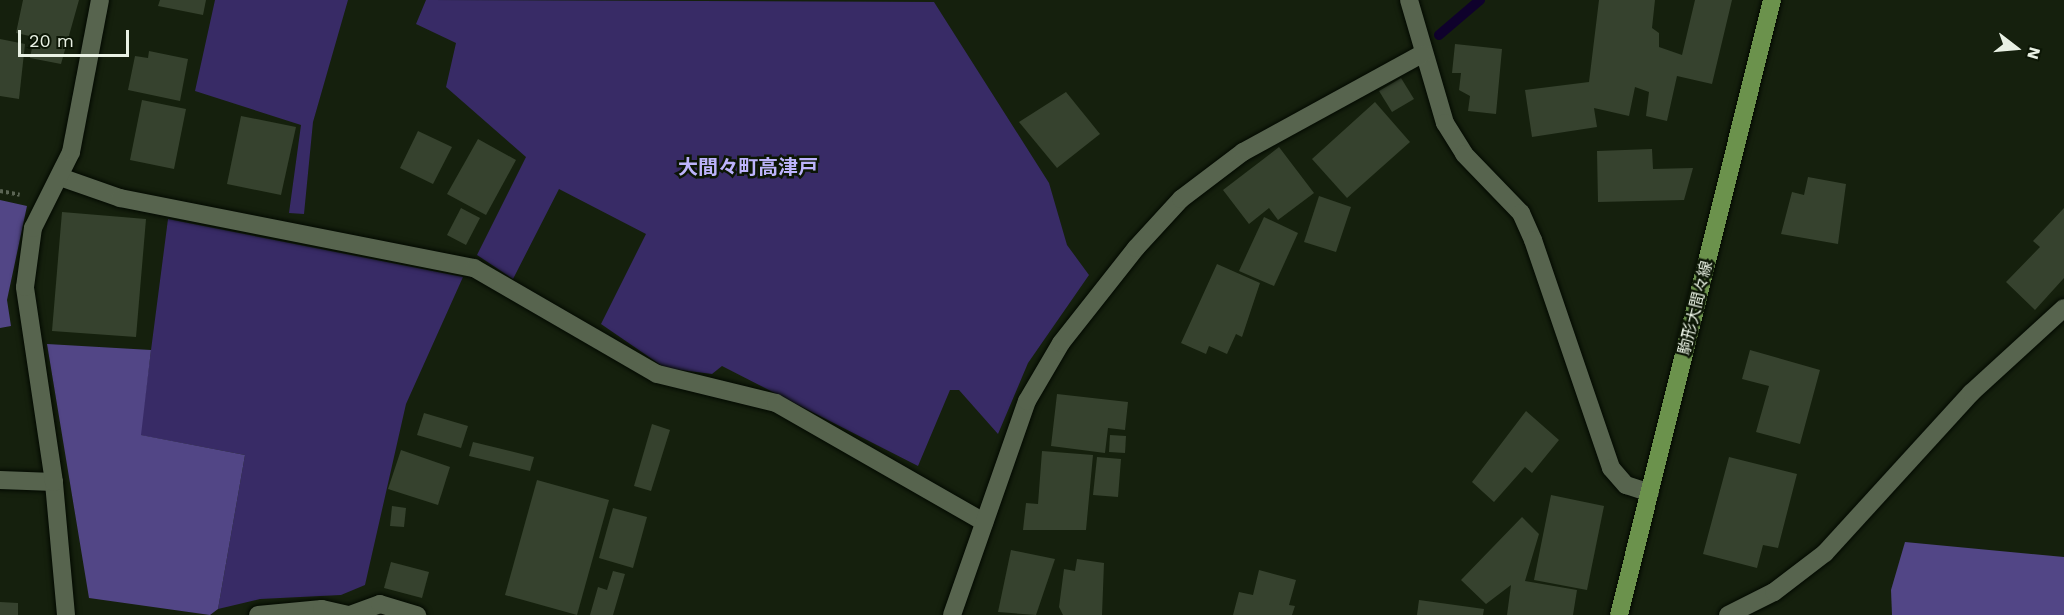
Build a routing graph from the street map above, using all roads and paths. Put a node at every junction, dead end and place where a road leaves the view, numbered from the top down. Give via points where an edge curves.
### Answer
1 (100, 0) edge
2 (1409, 0) edge
3 (1772, 0) edge
4 (1422, 54) junction
5 (60, 177) junction
6 (2064, 308) edge
7 (0, 480) edge
8 (54, 482) junction
9 (1650, 492) junction
10 (984, 522) junction
11 (66, 615) edge
12 (258, 615) edge
13 (349, 615) edge
14 (417, 615) edge
15 (952, 615) edge
16 (1619, 615) edge
17 (1728, 615) edge

1 - 5 street via 81,113
2 - 4 street
3 - 9 main road, 駒形大間々線
4 - 9 street via 1444,123 1464,154 1521,213 1611,468 1626,485
4 - 10 street via 1243,152 1181,199 1061,343 1027,401
5 - 8 street via 33,228 26,287
5 - 10 street via 120,198 474,268 657,374 776,403
6 - 17 street via 1971,393 1825,553 1774,592
7 - 8 street
8 - 11 street
9 - 16 main road, 駒形大間々線
10 - 15 street
12 - 13 street via 322,609
13 - 14 street via 380,604

